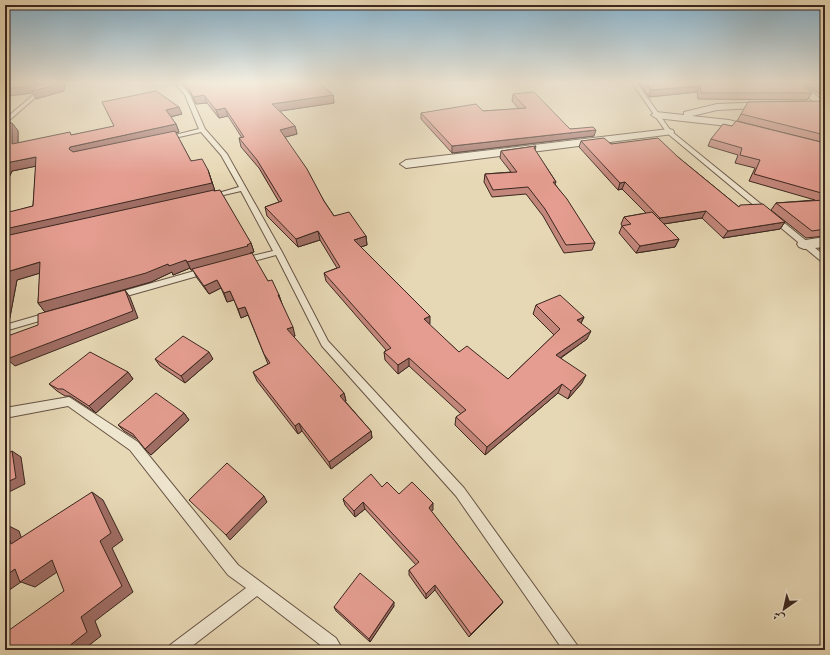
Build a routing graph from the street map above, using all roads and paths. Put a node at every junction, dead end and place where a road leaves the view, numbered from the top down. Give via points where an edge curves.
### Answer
1 (15, 114) edge
2 (195, 114) edge
3 (654, 114) edge
4 (689, 114) edge
5 (679, 117) junction
6 (658, 119) junction
7 (5, 122) edge
8 (202, 130) junction
9 (669, 132) junction
10 (766, 133) edge
11 (156, 140) edge
12 (406, 164) dead end
13 (243, 188) junction
14 (205, 197) edge
15 (825, 242) edge
16 (804, 244) junction
17 (278, 252) junction
18 (825, 260) edge
19 (232, 264) edge
20 (216, 268) edge
21 (110, 298) edge
22 (58, 313) edge
23 (5, 328) edge
24 (5, 413) edge
25 (256, 588) junction
26 (175, 650) edge
27 (336, 650) edge
28 (572, 650) edge

1 - 7 lane
2 - 8 lane
3 - 6 lane
4 - 5 street
5 - 6 street
5 - 10 street via 729,123
6 - 9 lane
8 - 11 lane
8 - 13 lane via 224,154
9 - 12 street
9 - 16 lane
13 - 14 lane
13 - 17 lane
15 - 16 street
16 - 18 lane
17 - 19 lane
17 - 28 lane via 325,343 460,492
20 - 21 lane
22 - 23 lane
24 - 25 lane via 69,401 134,446 233,570
25 - 26 lane
25 - 27 lane

